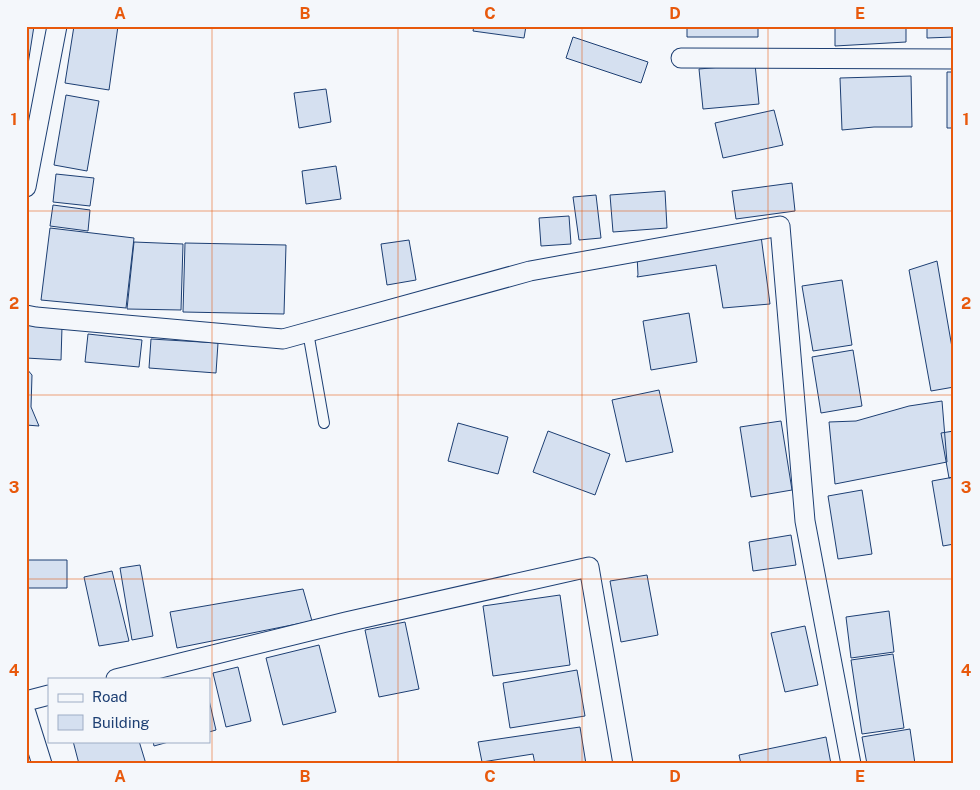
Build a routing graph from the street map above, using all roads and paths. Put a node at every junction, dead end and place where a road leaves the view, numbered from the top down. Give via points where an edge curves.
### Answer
1 (57, 26) edge
2 (681, 58) dead end
3 (954, 59) edge
4 (26, 187) edge
5 (26, 315) edge
6 (308, 332) junction
7 (324, 423) dead end
8 (120, 678) edge
9 (48, 695) edge
10 (26, 701) edge
11 (26, 713) edge
12 (42, 764) edge
13 (623, 764) edge
14 (851, 764) edge

1 - 4 street
2 - 3 street
5 - 6 street via 283,339
6 - 7 lane
6 - 14 street via 530,271 780,226 804,521
8 - 13 street via 589,567
9 - 10 street
11 - 12 street

